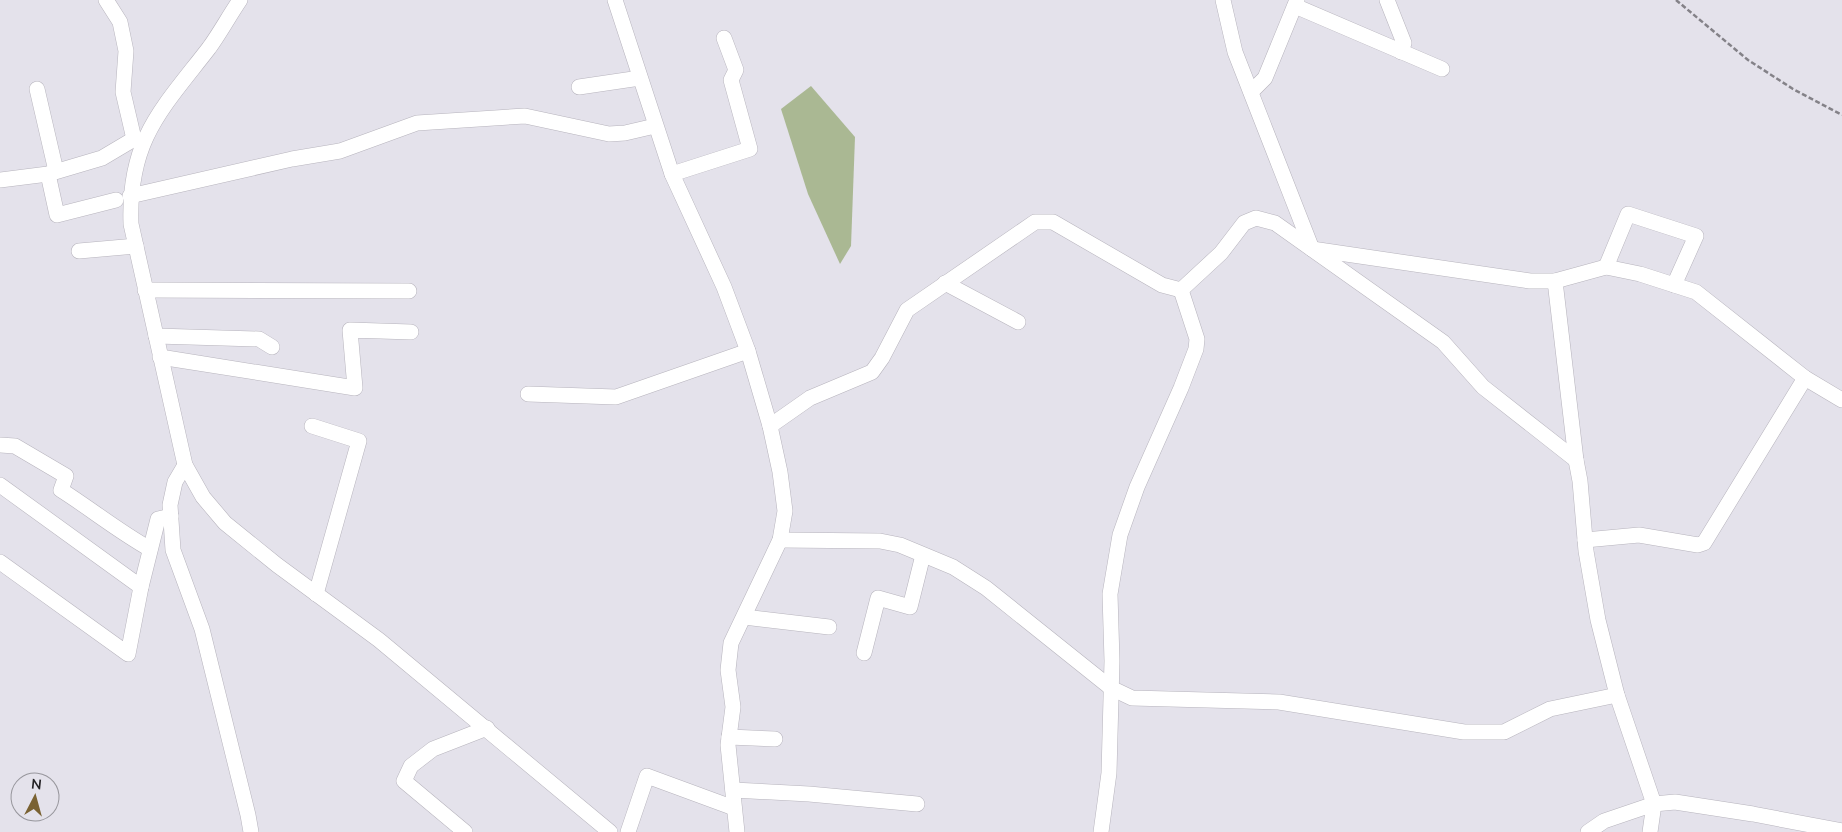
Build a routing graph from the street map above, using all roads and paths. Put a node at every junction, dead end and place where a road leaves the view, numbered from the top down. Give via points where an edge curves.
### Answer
1 (106, 0) edge
2 (240, 0) edge
3 (616, 0) edge
4 (1223, 0) edge
5 (1387, 0) edge
6 (1676, 0) edge
7 (1296, 3) edge
8 (724, 38) dead end
9 (1401, 52) junction
10 (1442, 69) dead end
11 (640, 78) junction
12 (579, 87) dead end
13 (37, 89) dead end
14 (1252, 92) junction
15 (1842, 115) edge
16 (655, 126) junction
17 (138, 141) junction
18 (52, 172) junction
19 (672, 174) junction
20 (0, 180) edge
21 (123, 198) junction
22 (136, 246) junction
23 (1312, 249) junction
24 (79, 251) dead end
25 (1606, 268) junction
26 (1555, 281) junction
27 (945, 283) junction
28 (1674, 285) junction
29 (145, 290) junction
30 (1181, 290) junction
31 (409, 291) dead end
32 (1018, 322) dead end
33 (411, 332) dead end
34 (156, 336) junction
35 (272, 347) dead end
36 (748, 351) junction
37 (160, 357) junction
38 (1805, 378) junction
39 (528, 394) dead end
40 (1842, 400) edge
41 (312, 426) dead end
42 (770, 426) junction
43 (0, 445) edge
44 (1576, 460) junction
45 (185, 465) junction
46 (0, 485) edge
47 (171, 516) junction
48 (780, 540) junction
49 (1585, 540) junction
50 (150, 549) junction
51 (923, 555) junction
52 (0, 562) edge
53 (141, 588) junction
54 (316, 594) junction
55 (744, 617) junction
56 (829, 627) dead end
57 (864, 653) dead end
58 (1111, 688) junction
59 (1617, 695) junction
60 (487, 728) junction
61 (729, 737) junction
62 (775, 738) dead end
63 (733, 790) junction
64 (917, 804) dead end
65 (1654, 804) junction
66 (734, 808) junction
67 (602, 829) edge
68 (1842, 831) edge
69 (251, 832) edge
70 (465, 832) edge
71 (628, 832) edge
72 (737, 832) edge
73 (1101, 832) edge
74 (1588, 832) edge
75 (1650, 832) edge

1 - 17 street via 120,22 126,51 123,92
2 - 17 street via 210,46
3 - 11 street
4 - 14 street via 1235,52
5 - 9 street via 1404,43
6 - 15 path via 1748,60
7 - 9 street
7 - 14 street via 1265,78
8 - 19 street via 736,70 731,80 750,149
9 - 10 street
11 - 12 street
11 - 16 street
13 - 18 street
14 - 23 street
16 - 19 street
16 - 21 street via 610,134 525,116 417,122 340,151
17 - 18 street via 102,158
17 - 21 street via 134,168
18 - 20 street
18 - 21 street via 56,215
19 - 36 street via 724,287
21 - 22 street
22 - 24 street
22 - 29 street
23 - 26 street via 1530,281
23 - 30 street via 1275,223 1256,218 1244,223 1221,253
23 - 44 street via 1443,342 1483,387
25 - 26 street
25 - 28 street
25 - 28 street via 1628,214 1696,236
26 - 44 street
27 - 30 street via 1035,222 1053,222 1162,285
27 - 32 street
27 - 42 street via 907,310 872,372 810,398
28 - 38 street via 1696,292
29 - 31 street
29 - 34 street
30 - 58 street via 1197,339 1196,349 1120,535 1110,594
33 - 37 street via 350,330 355,388
34 - 35 street via 259,339
34 - 37 street
36 - 39 street via 616,397
36 - 42 street
37 - 45 street
38 - 40 street
38 - 49 street via 1704,542 1698,545 1639,535
41 - 54 street via 359,441
42 - 48 street via 785,511
43 - 50 street via 15,446 66,476 61,490 104,518 113,528
44 - 49 street
45 - 47 street via 175,482
45 - 54 street via 203,497 225,523
46 - 53 street
47 - 50 street via 158,519
47 - 69 street via 174,550 202,629
48 - 51 street via 880,541
48 - 55 street
49 - 59 street via 1598,620
50 - 53 street
51 - 57 street via 910,607 878,598
51 - 58 street via 953,567 986,588
52 - 53 street via 128,654
54 - 60 street via 379,640
55 - 56 street
55 - 61 street via 731,643 728,670 733,707
58 - 59 street via 1132,698 1279,702 1464,732 1504,732 1550,709
58 - 73 street via 1109,773
59 - 65 street
60 - 67 street
60 - 70 street via 434,749 411,766 404,781
61 - 62 street
61 - 63 street
63 - 64 street
63 - 66 street
65 - 68 street via 1676,802
65 - 74 street via 1604,821
65 - 75 street
66 - 71 street via 647,776
66 - 72 street

